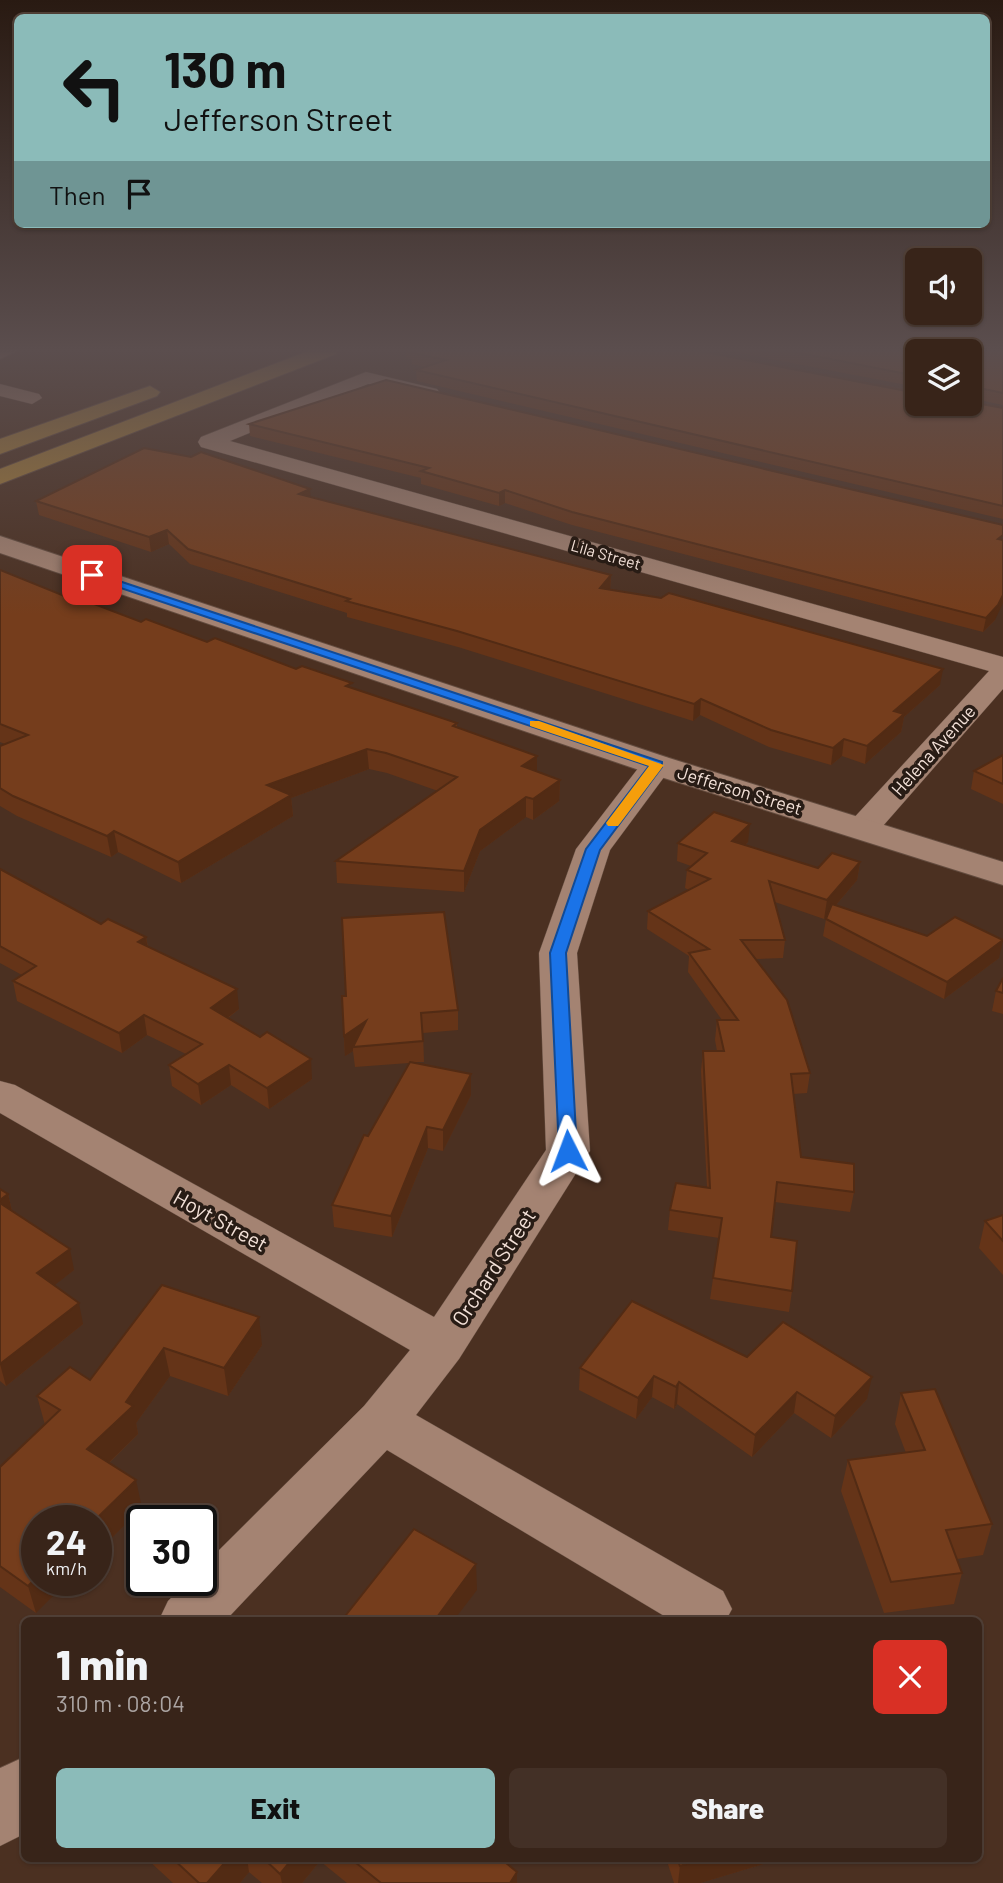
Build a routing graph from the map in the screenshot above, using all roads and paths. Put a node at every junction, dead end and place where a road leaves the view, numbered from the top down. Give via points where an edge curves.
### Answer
1 (25, 438) edge
2 (102, 438) edge
3 (219, 438) edge
4 (0, 447) edge
5 (0, 477) edge
6 (0, 544) edge
7 (1003, 666) edge
8 (1003, 672) edge
9 (657, 765) junction
10 (863, 828) junction
11 (1003, 874) edge
12 (0, 1095) edge
13 (442, 1345) junction
14 (382, 1421) junction
15 (703, 1609) dead end
16 (191, 1617) edge
17 (21, 1791) edge
18 (0, 1814) edge

1 - 4 highway
2 - 5 highway
3 - 7 street, Lila Street via 209,442
6 - 9 street, Jefferson Street
8 - 10 street, Helena Avenue
9 - 10 street, Jefferson Street
9 - 13 street, Orchard Street via 593,849 558,953 568,1151
10 - 11 street, Jefferson Street
12 - 13 street, Hoyt Street
13 - 14 street, Orchard Street
14 - 15 street
14 - 16 street, Orchard Street
17 - 18 street

